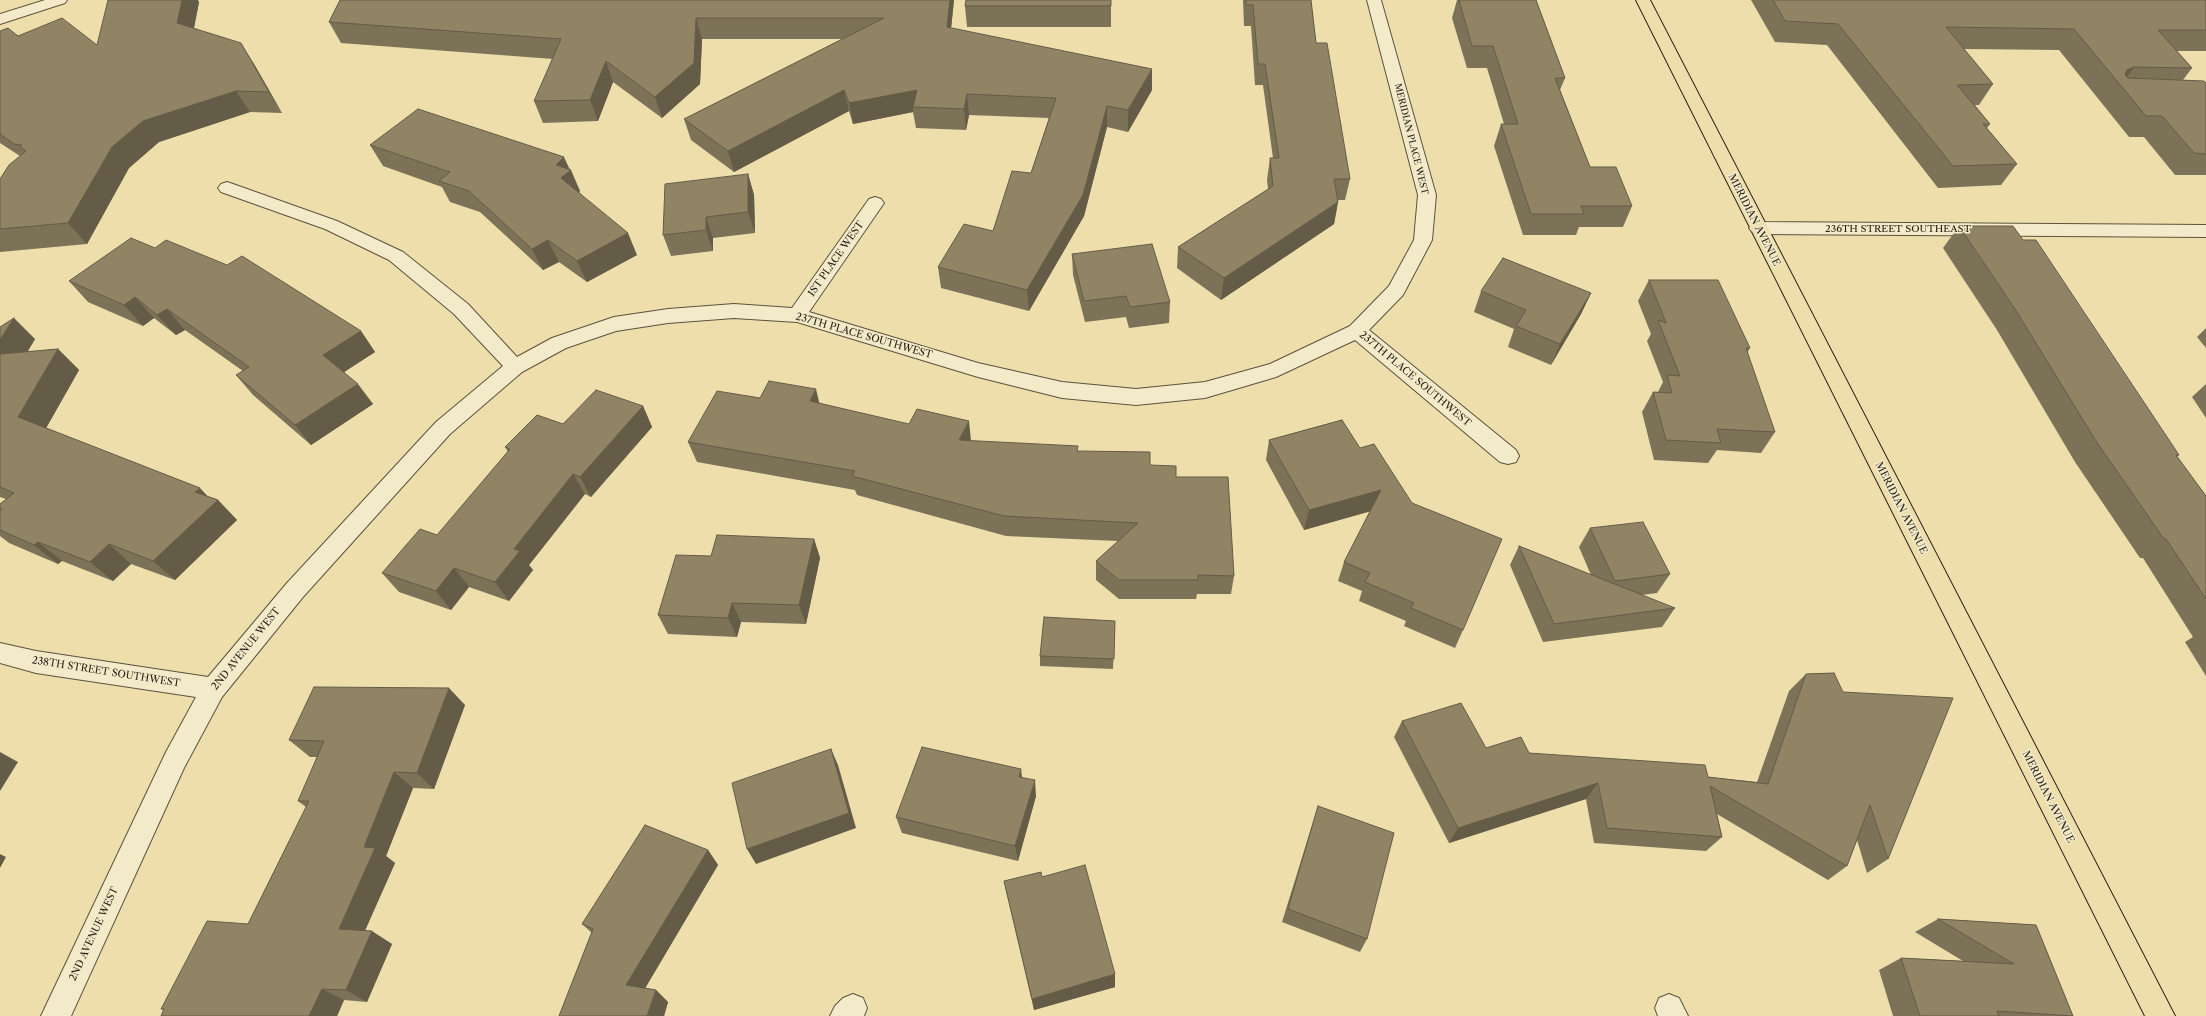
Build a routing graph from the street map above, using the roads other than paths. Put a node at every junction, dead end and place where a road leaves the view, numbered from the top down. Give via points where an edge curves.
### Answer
1 (60, 0) edge
2 (1374, 0) edge
3 (1643, 0) edge
4 (4, 13) edge
5 (227, 188) dead end
6 (875, 202) dead end
7 (1758, 228) junction
8 (2206, 231) edge
9 (797, 315) junction
10 (1357, 331) junction
11 (515, 367) junction
12 (1508, 456) dead end
13 (0, 652) edge
14 (213, 689) junction
15 (56, 1016) edge
16 (2160, 1016) edge

1 - 4 street
2 - 10 street, MERIDIAN PLACE WEST via 1427,195 1423,240 1396,290
3 - 7 main road, MERIDIAN AVENUE
5 - 11 street via 331,225 396,256 461,309
6 - 9 street, 1ST PLACE WEST
7 - 8 street, 236TH STREET SOUTHEAST
7 - 16 main road, MERIDIAN AVENUE
9 - 10 street, 237TH PLACE SOUTHWEST via 978,370 1062,390 1136,397 1205,390 1276,370
9 - 11 street, 237TH PLACE SOUTHWEST via 734,311 668,316 614,324 559,343
10 - 12 street, 237TH PLACE SOUTHWEST
11 - 14 street, 2ND AVENUE WEST via 443,428 295,590
13 - 14 street, 238TH STREET SOUTHWEST via 36,662
14 - 15 street, 2ND AVENUE WEST via 175,760

